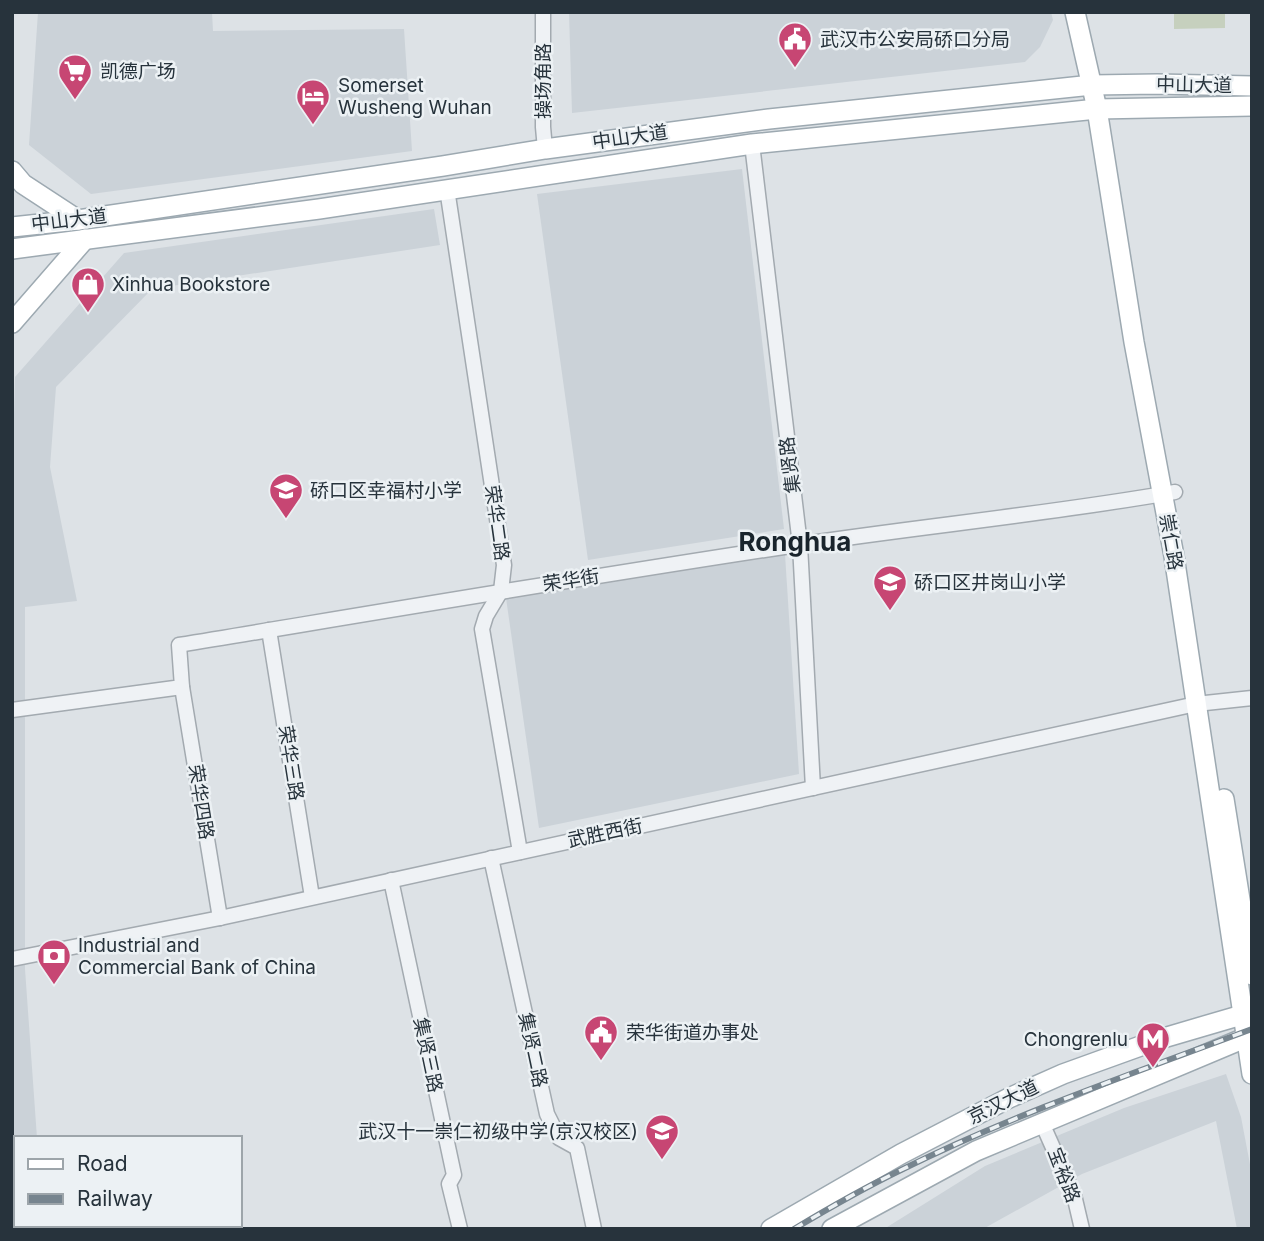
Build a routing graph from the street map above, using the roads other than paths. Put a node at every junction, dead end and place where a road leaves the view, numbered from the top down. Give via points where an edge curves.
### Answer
1 (543, 12) edge
2 (1075, 12) edge
3 (1089, 12) edge
4 (1099, 85) junction
5 (1252, 86) edge
6 (1252, 106) edge
7 (1103, 108) junction
8 (752, 144) junction
9 (545, 149) junction
10 (12, 171) edge
11 (447, 189) junction
12 (78, 220) junction
13 (12, 227) edge
14 (85, 239) junction
15 (12, 249) edge
16 (12, 323) edge
17 (1169, 493) junction
18 (800, 545) junction
19 (501, 591) junction
20 (270, 630) junction
21 (182, 687) junction
22 (1252, 698) edge
23 (1203, 703) junction
24 (12, 710) edge
25 (813, 788) junction
26 (520, 852) junction
27 (491, 858) junction
28 (391, 880) junction
29 (312, 897) junction
30 (220, 918) junction
31 (12, 958) edge
32 (1252, 975) edge
33 (1247, 1014) edge
34 (1249, 1036) edge
35 (1252, 1074) edge
36 (1042, 1123) junction
37 (460, 1229) edge
38 (594, 1229) edge
39 (771, 1229) edge
40 (832, 1229) edge
41 (1082, 1229) edge

1 - 9 street, 操场角路
2 - 4 main road, 崇仁路
3 - 4 main road, 崇仁路
4 - 5 main road, 中山大道
4 - 7 main road, 崇仁路
4 - 9 main road, 中山大道 via 782,117
6 - 7 main road, 中山大道
7 - 8 main road, 中山大道
7 - 17 main road, 崇仁路 via 1134,342
8 - 11 main road, 中山大道
8 - 18 street, 集贤路
9 - 12 main road, 中山大道
10 - 12 main road via 23,184
11 - 14 main road, 中山大道
11 - 19 street, 荣华二路 via 504,565
12 - 13 main road, 中山大道
14 - 15 main road, 中山大道
14 - 16 main road
17 - 18 street, 荣华街
17 - 23 main road, 崇仁路
18 - 19 street, 荣华街
18 - 25 street, 集贤路
19 - 20 street, 荣华街
19 - 26 street, 荣华二路 via 482,629
20 - 21 street, 荣华街 via 179,645
20 - 29 street, 荣华三路
21 - 24 street
21 - 30 street, 荣华四路
22 - 23 street, 武胜西街
23 - 25 street, 武胜西街
23 - 32 main road, 崇仁路
23 - 33 main road, 崇仁路
25 - 26 street, 武胜西街
26 - 27 street, 武胜西街
27 - 28 street, 武胜西街
27 - 38 street, 集贤二路 via 547,1114 559,1138 577,1149
28 - 29 street, 武胜西街
28 - 37 street, 集贤三路 via 454,1175 449,1184
29 - 30 street, 武胜西街
30 - 31 street, 武胜西街
33 - 34 main road, 崇仁路
33 - 39 main road, 京汉大道 via 1063,1073 901,1154
34 - 35 main road, 崇仁路
34 - 36 main road, 京汉大道
36 - 40 main road, 京汉大道 via 976,1151
36 - 41 street, 宝裕路 via 1074,1195

